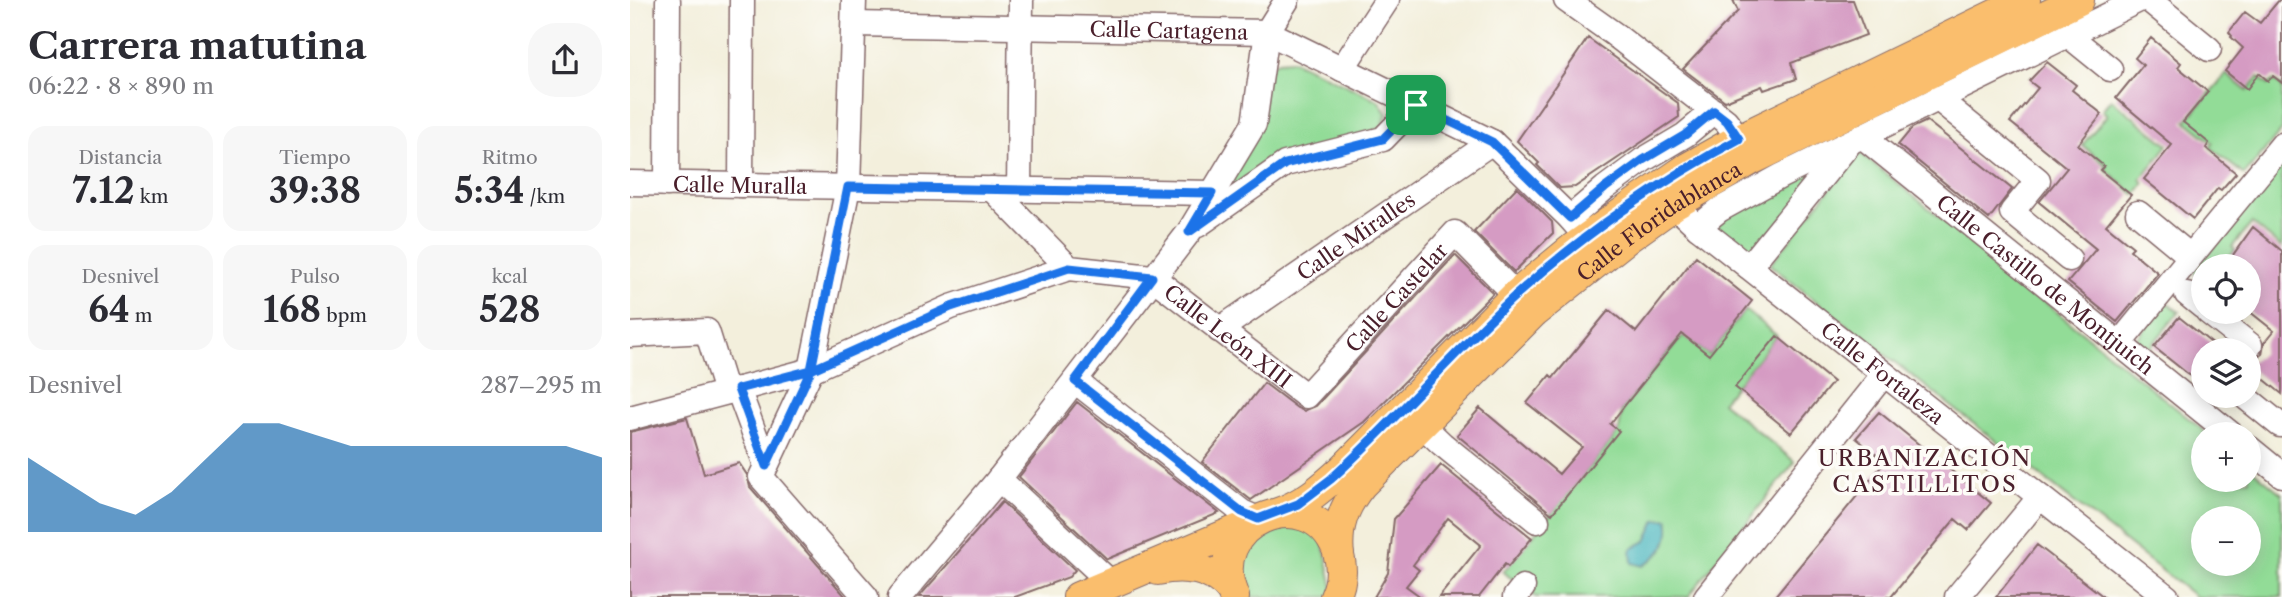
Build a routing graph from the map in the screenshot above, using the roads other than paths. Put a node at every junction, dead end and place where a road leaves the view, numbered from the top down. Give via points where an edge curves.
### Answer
1 (668, 0) edge
2 (741, 0) edge
3 (1020, 0) edge
4 (1287, 0) edge
5 (1387, 0) edge
6 (1566, 0) edge
7 (2025, 0) edge
8 (2079, 0) edge
9 (2139, 0) edge
10 (2149, 0) edge
11 (854, 12) edge
12 (1020, 27) junction
13 (1267, 32) junction
14 (2068, 35) junction
15 (2209, 48) dead end
16 (1342, 69) junction
17 (2110, 69) dead end
18 (1937, 98) junction
19 (1416, 105) junction
20 (1714, 111) junction
21 (1857, 138) junction
22 (1739, 139) junction
23 (1492, 142) junction
24 (2282, 145) edge
25 (630, 183) edge
26 (667, 184) junction
27 (741, 186) junction
28 (848, 187) junction
29 (992, 190) junction
30 (1019, 190) junction
31 (1212, 193) junction
32 (1674, 205) junction
33 (2138, 213) dead end
34 (2029, 226) junction
35 (1698, 227) junction
36 (1578, 228) junction
37 (1189, 232) junction
38 (2007, 253) junction
39 (2190, 256) junction
40 (2069, 259) dead end
41 (1749, 267) junction
42 (1069, 268) junction
43 (1152, 277) junction
44 (1516, 295) junction
45 (2223, 324) edge
46 (1219, 330) junction
47 (630, 335) edge
48 (2241, 338) edge
49 (2119, 344) junction
50 (811, 370) junction
51 (1884, 374) junction
52 (1075, 381) junction
53 (732, 391) junction
54 (1306, 396) joint
55 (2258, 408) edge
56 (630, 418) edge
57 (2216, 422) edge
58 (1421, 424) junction
59 (2280, 425) edge
60 (2261, 458) edge
61 (766, 466) junction
62 (2282, 475) edge
63 (999, 479) junction
64 (2040, 497) junction
65 (1261, 519) junction
66 (1537, 521) dead end
67 (1339, 556) junction
68 (1121, 580) junction
69 (1232, 595) edge
70 (866, 597) edge
71 (900, 597) edge
72 (1078, 597) edge
73 (1335, 597) edge
74 (1706, 597) edge
75 (1958, 597) edge
76 (2167, 597) edge

1 - 26 street
2 - 27 street
3 - 12 street
4 - 13 street
5 - 16 street
6 - 20 street
7 - 22 main road, Calle Floridablanca
8 - 32 main road, Calle Floridablanca via 1751,160
9 - 14 street, Calle Floridablanca
10 - 15 street
11 - 12 street, Calle Cartagena
11 - 28 street
12 - 13 street, Calle Cartagena
12 - 30 street
13 - 16 street, Calle Cartagena
13 - 31 street via 1254,124
14 - 17 street
14 - 18 street, Calle Floridablanca
16 - 19 street, Calle Cartagena
18 - 21 street, Calle Floridablanca
18 - 34 street via 2038,180 2012,212
19 - 23 street, Calle Cartagena
19 - 37 street via 1383,139 1285,164
20 - 22 street
20 - 36 street via 1605,188
21 - 35 street, Calle Floridablanca via 1748,193
21 - 38 street, Calle Castillo de Montjuich
21 - 41 street
22 - 36 main road, Calle Floridablanca
23 - 36 street, Calle Cartagena
23 - 46 street, Calle Miralles
24 - 39 street
25 - 26 street, Calle Muralla
26 - 27 street, Calle Muralla
27 - 28 street, Calle Muralla
28 - 29 street, Calle Muralla
28 - 50 street
29 - 30 street, Calle Muralla
29 - 42 street
30 - 31 street, Calle Muralla
31 - 37 street
32 - 35 street, Calle Fortaleza
32 - 58 main road, Calle Floridablanca via 1533,313
33 - 39 street
34 - 38 street
34 - 40 street
35 - 41 street, Calle Fortaleza
36 - 44 main road, Calle Floridablanca
37 - 43 street
38 - 49 street, Calle Castillo de Montjuich
39 - 49 street
41 - 51 street, Calle Fortaleza
42 - 43 street
42 - 50 street via 951,307
43 - 46 street, Calle León XIII
43 - 52 street
44 - 54 street, Calle Castelar via 1455,233
44 - 65 main road, Calle Floridablanca via 1337,474 1307,499
45 - 48 street
46 - 54 street, Calle León XIII
47 - 53 street via 707,331
49 - 57 street, Calle Castillo de Montjuich
50 - 53 street
50 - 61 street
51 - 64 street, Calle Fortaleza
51 - 74 street
52 - 63 street
52 - 65 street via 1242,512
53 - 56 street
53 - 61 street
55 - 59 street
58 - 66 street
58 - 67 main road, Calle Floridablanca via 1351,498 1338,532
60 - 62 street
61 - 70 street via 761,477
63 - 68 street
63 - 71 street
64 - 75 street
64 - 76 street, Calle Fortaleza
65 - 67 main road via 1295,514 1313,521 1332,539
65 - 68 main road, Calle Floridablanca
65 - 69 main road via 1237,539 1229,555
67 - 73 main road, Calle Floridablanca via 1341,576
68 - 69 main road, Calle Floridablanca via 1185,567 1213,575
68 - 72 main road, Calle Floridablanca

